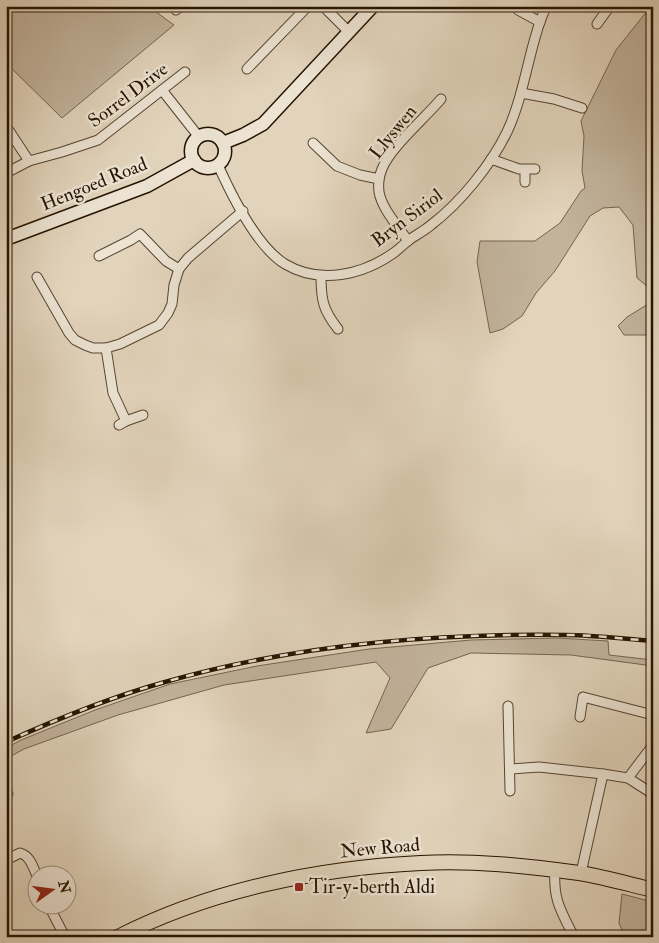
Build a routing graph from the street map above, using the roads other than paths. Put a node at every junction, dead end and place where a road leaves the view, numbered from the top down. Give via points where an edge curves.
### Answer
1 (308, 6) edge
2 (323, 6) edge
3 (373, 6) edge
4 (515, 6) edge
5 (547, 6) edge
6 (607, 8) edge
7 (540, 22) junction
8 (598, 24) dead end
9 (350, 32) junction
10 (247, 68) dead end
11 (185, 72) dead end
12 (162, 90) junction
13 (521, 93) junction
14 (441, 99) dead end
15 (582, 108) dead end
16 (6, 126) edge
17 (198, 137) junction
18 (223, 143) junction
19 (313, 143) dead end
20 (491, 159) junction
21 (194, 160) junction
22 (28, 161) junction
23 (218, 165) junction
24 (535, 169) dead end
25 (525, 170) junction
26 (6, 172) edge
27 (379, 179) junction
28 (525, 182) dead end
29 (242, 211) junction
30 (6, 239) edge
31 (408, 241) junction
32 (99, 256) dead end
33 (179, 269) junction
34 (321, 276) junction
35 (36, 277) dead end
36 (338, 329) dead end
37 (106, 348) junction
38 (143, 415) dead end
39 (508, 706) dead end
40 (653, 716) edge
41 (580, 718) dead end
42 (653, 745) edge
43 (511, 769) junction
44 (603, 774) junction
45 (628, 778) junction
46 (510, 791) dead end
47 (653, 794) edge
48 (6, 860) edge
49 (33, 866) edge
50 (555, 870) junction
51 (581, 873) junction
52 (653, 890) edge
53 (54, 916) edge
54 (65, 937) edge
55 (118, 937) edge
56 (574, 937) edge

1 - 10 street
2 - 9 street
3 - 9 street
4 - 7 street
5 - 7 street, Bryn Siriol
6 - 8 street
7 - 13 street, Bryn Siriol
9 - 18 street via 263,124
11 - 12 street, Sorrel Drive
12 - 17 street
12 - 22 street, Sorrel Drive via 98,140
13 - 15 street
13 - 20 street, Bryn Siriol via 507,132
14 - 27 street, Llyswen via 395,150 382,168
16 - 22 street
17 - 18 street via 215,135
17 - 21 street via 191,150
18 - 23 street via 224,158
19 - 27 street via 337,166
20 - 25 street
20 - 31 street, Bryn Siriol via 462,196
21 - 23 street via 202,167
21 - 30 street, Hengoed Road via 147,186
22 - 26 street, Sorrel Drive
23 - 29 street, Bryn Siriol
24 - 25 street
25 - 28 street
27 - 31 street, Llyswen via 379,192 385,207
29 - 33 street
29 - 34 street, Bryn Siriol via 269,251 283,263 303,273
31 - 34 street, Bryn Siriol via 371,265 342,275
32 - 33 street via 140,234 166,262
33 - 37 street via 172,304 159,325
34 - 36 street via 324,308
35 - 37 street via 75,340 93,348
37 - 38 street via 113,393 122,423
39 - 43 street
40 - 41 street via 583,697
42 - 45 street
43 - 44 street via 539,767
43 - 46 street
44 - 45 street
44 - 51 street
45 - 47 street
48 - 49 street via 20,853 26,855
50 - 51 main road, New Road
50 - 55 main road, New Road via 422,863 334,871 239,891 186,908
50 - 56 street via 554,888 558,905
51 - 52 main road, New Road
53 - 54 street

